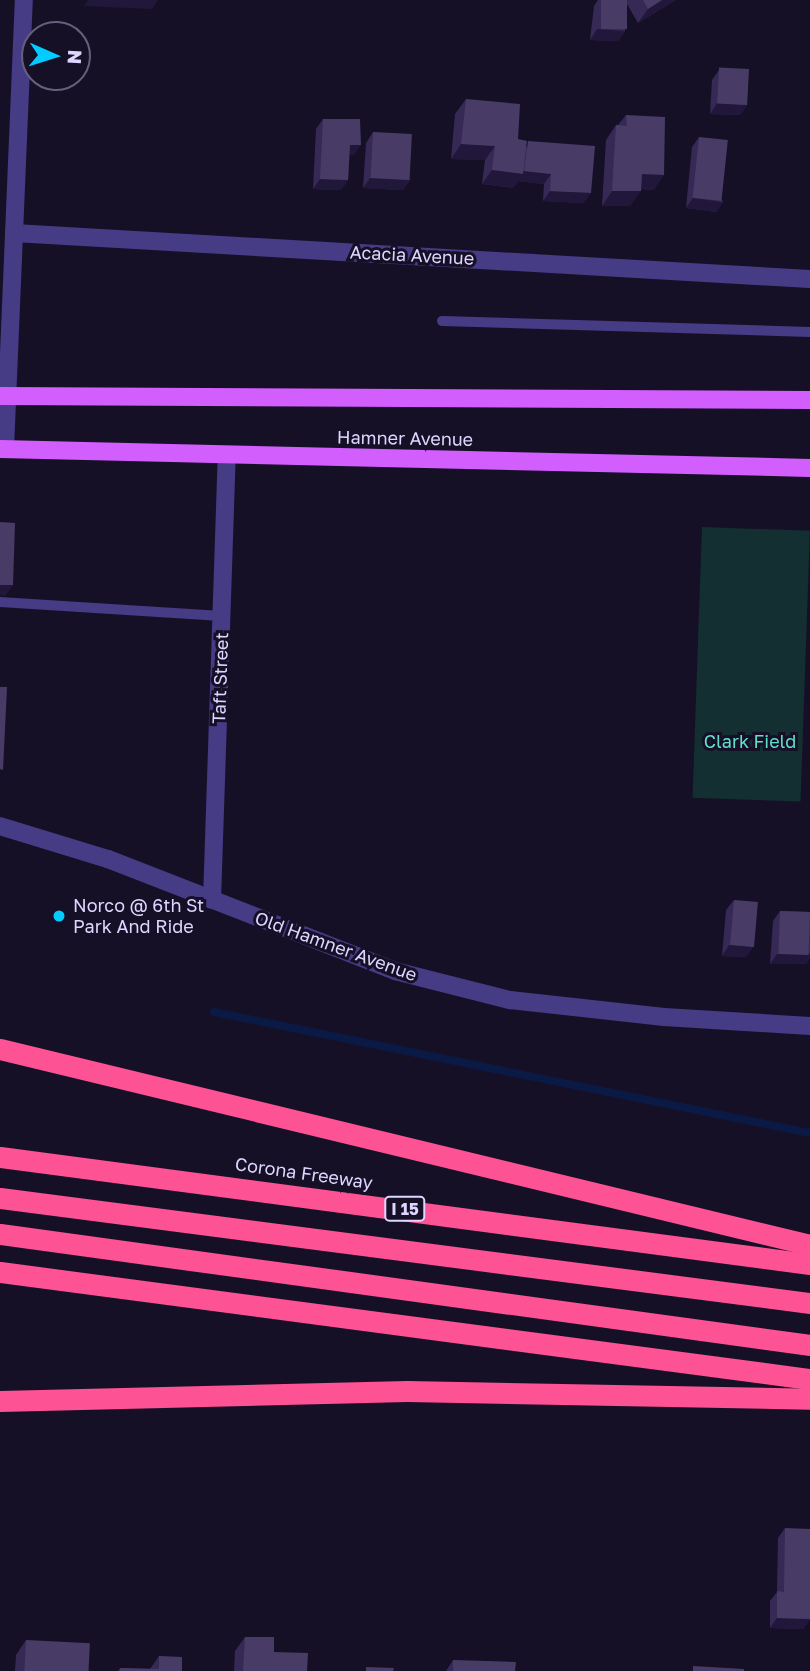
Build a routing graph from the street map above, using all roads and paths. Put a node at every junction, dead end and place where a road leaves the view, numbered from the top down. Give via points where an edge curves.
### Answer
1 (24, 0) edge
2 (14, 233) junction
3 (810, 279) edge
4 (442, 321) dead end
5 (810, 332) edge
6 (4, 397) edge
7 (810, 401) edge
8 (3, 449) edge
9 (227, 456) junction
10 (810, 468) edge
11 (0, 603) edge
12 (222, 616) junction
13 (0, 826) edge
14 (212, 900) junction
15 (810, 1026) edge
16 (0, 1049) edge
17 (0, 1157) edge
18 (0, 1198) edge
19 (0, 1234) edge
20 (810, 1245) edge
21 (810, 1264) edge
22 (0, 1272) edge
23 (810, 1303) edge
24 (810, 1345) edge
25 (810, 1379) edge
26 (810, 1399) edge
27 (0, 1401) edge

1 - 2 street
2 - 3 street, Acacia Avenue
2 - 6 street
4 - 5 lane
6 - 7 main road
6 - 8 street
8 - 9 main road, Hamner Avenue
9 - 10 main road, Hamner Avenue
9 - 12 street, Taft Street
11 - 12 lane via 119,606
12 - 14 street, Taft Street
13 - 14 street, Old Hamner Avenue via 108,859
14 - 15 street, Old Hamner Avenue via 395,971 510,1000 715,1022
16 - 20 highway
17 - 21 highway, Corona Freeway / I 15
18 - 23 highway
19 - 24 highway
22 - 25 highway
26 - 27 highway via 407,1391

